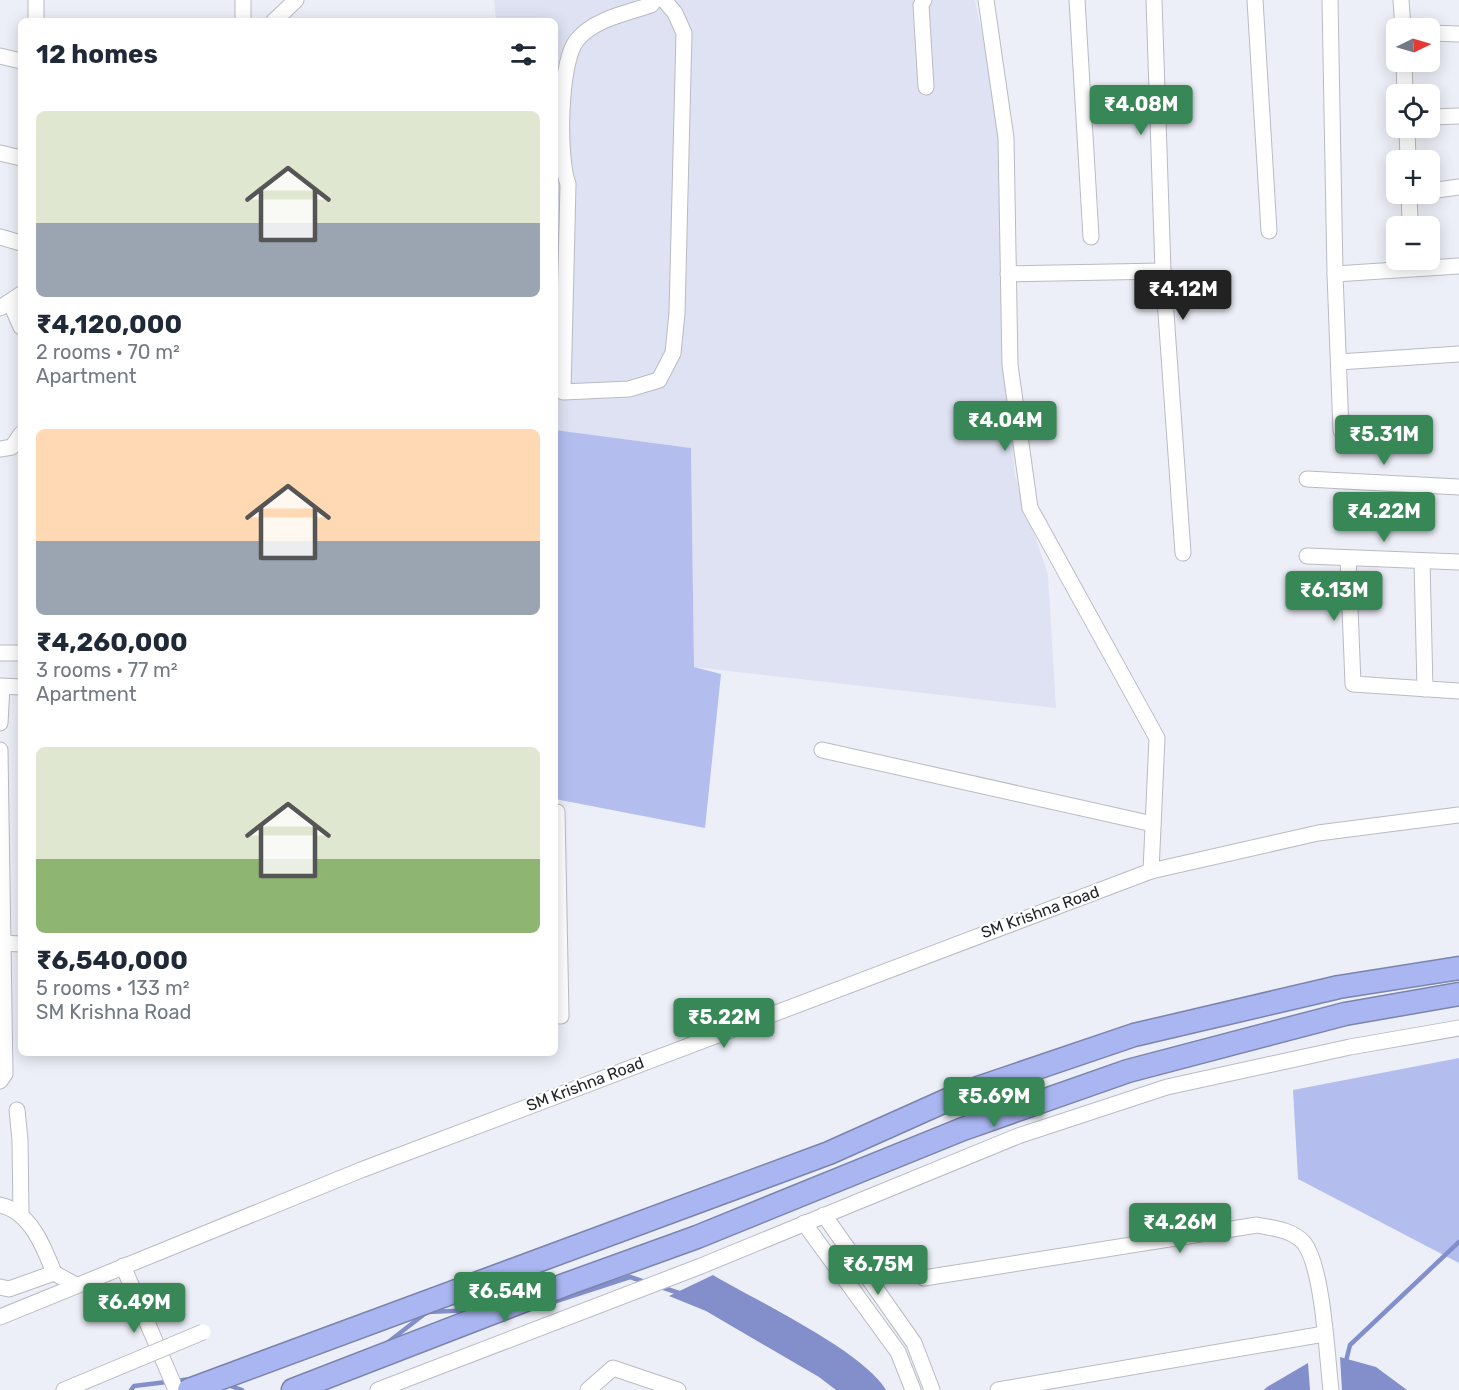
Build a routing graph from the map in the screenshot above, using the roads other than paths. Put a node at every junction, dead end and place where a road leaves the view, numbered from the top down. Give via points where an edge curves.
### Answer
1 (36, 0) edge
2 (243, 0) edge
3 (296, 0) edge
4 (656, 0) edge
5 (664, 0) edge
6 (924, 0) edge
7 (986, 0) edge
8 (1077, 0) edge
9 (1154, 0) edge
10 (1255, 0) edge
11 (1330, 0) edge
12 (1401, 0) edge
13 (36, 18) edge
14 (243, 18) edge
15 (277, 18) edge
16 (1402, 18) edge
17 (1440, 33) edge
18 (1459, 34) edge
19 (0, 56) edge
20 (18, 60) edge
21 (926, 87) dead end
22 (1459, 116) edge
23 (1440, 117) edge
24 (0, 153) edge
25 (18, 157) edge
26 (558, 169) edge
27 (1459, 187) edge
28 (1440, 190) edge
29 (1269, 231) dead end
30 (0, 237) edge
31 (1091, 237) dead end
32 (18, 242) edge
33 (1459, 266) edge
34 (1163, 271) junction
35 (1008, 274) junction
36 (1335, 274) junction
37 (10, 301) edge
38 (18, 320) edge
39 (1459, 354) edge
40 (1339, 362) junction
41 (559, 373) edge
42 (1341, 431) dead end
43 (18, 438) edge
44 (0, 449) edge
45 (1307, 479) dead end
46 (1459, 487) edge
47 (1183, 553) dead end
48 (1307, 556) dead end
49 (1348, 558) junction
50 (1422, 561) junction
51 (1459, 562) edge
52 (0, 653) edge
53 (18, 653) edge
54 (18, 685) edge
55 (1, 687) edge
56 (1425, 689) junction
57 (1459, 691) edge
58 (0, 723) edge
59 (0, 750) edge
60 (822, 750) dead end
61 (1, 809) edge
62 (1459, 814) edge
63 (1154, 824) junction
64 (558, 863) edge
65 (1151, 871) junction
66 (2, 943) edge
67 (18, 944) edge
68 (1459, 968) edge
69 (1459, 994) edge
70 (558, 1016) edge
71 (1459, 1028) edge
72 (0, 1081) edge
73 (17, 1110) dead end
74 (0, 1205) edge
75 (21, 1215) junction
76 (824, 1215) junction
77 (804, 1223) junction
78 (123, 1266) junction
79 (54, 1273) junction
80 (924, 1278) dead end
81 (76, 1285) junction
82 (0, 1287) edge
83 (0, 1317) edge
84 (203, 1332) dead end
85 (1324, 1334) junction
86 (70, 1388) edge
87 (176, 1390) edge
88 (189, 1390) edge
89 (293, 1390) edge
90 (378, 1390) edge
91 (588, 1390) edge
92 (678, 1390) edge
93 (913, 1390) edge
94 (932, 1390) edge
95 (998, 1390) edge
96 (1331, 1390) edge

1 - 13 street
2 - 14 street
3 - 15 street
4 - 26 street via 593,26 576,41 564,78
5 - 41 street via 684,33 673,353 659,380 630,389 563,392
6 - 21 street via 921,5
7 - 35 street via 1006,138
8 - 31 street
9 - 34 street
10 - 29 street
11 - 36 street
12 - 16 street
17 - 18 street
19 - 20 street
22 - 23 street
24 - 25 street
26 - 41 street via 568,184
27 - 28 street
30 - 32 street
33 - 36 street
34 - 35 street
34 - 47 street
35 - 63 street via 1010,365 1030,507 1157,738
36 - 40 street
37 - 38 street
39 - 40 street
40 - 42 street
43 - 44 street via 12,447
45 - 46 street
48 - 49 street
49 - 50 street
49 - 56 street via 1353,684
50 - 51 street
50 - 56 street
52 - 53 street
54 - 55 street
55 - 58 street
56 - 57 street
59 - 61 street
60 - 63 street
61 - 66 street
62 - 65 street, SM Krishna Road via 1318,833
63 - 65 street
64 - 70 street via 561,1016
65 - 78 street, SM Krishna Road via 372,1166
66 - 67 street
66 - 72 street via 5,1074
68 - 88 highway via 1339,987 1134,1035 963,1093 829,1153
69 - 89 highway via 1345,1014 1117,1075 963,1129 697,1237
71 - 76 street via 1167,1087 1018,1136
73 - 75 street
74 - 75 street
75 - 79 street via 43,1246
76 - 77 street
76 - 94 street via 914,1343
77 - 90 street
77 - 93 street via 898,1352
78 - 81 street, SM Krishna Road
78 - 87 street
79 - 81 street
79 - 82 street via 9,1289
80 - 85 street via 1257,1225 1284,1230 1303,1243 1314,1264
81 - 83 street, SM Krishna Road
84 - 86 street, bridge
85 - 95 street
85 - 96 street
91 - 92 street via 613,1368

